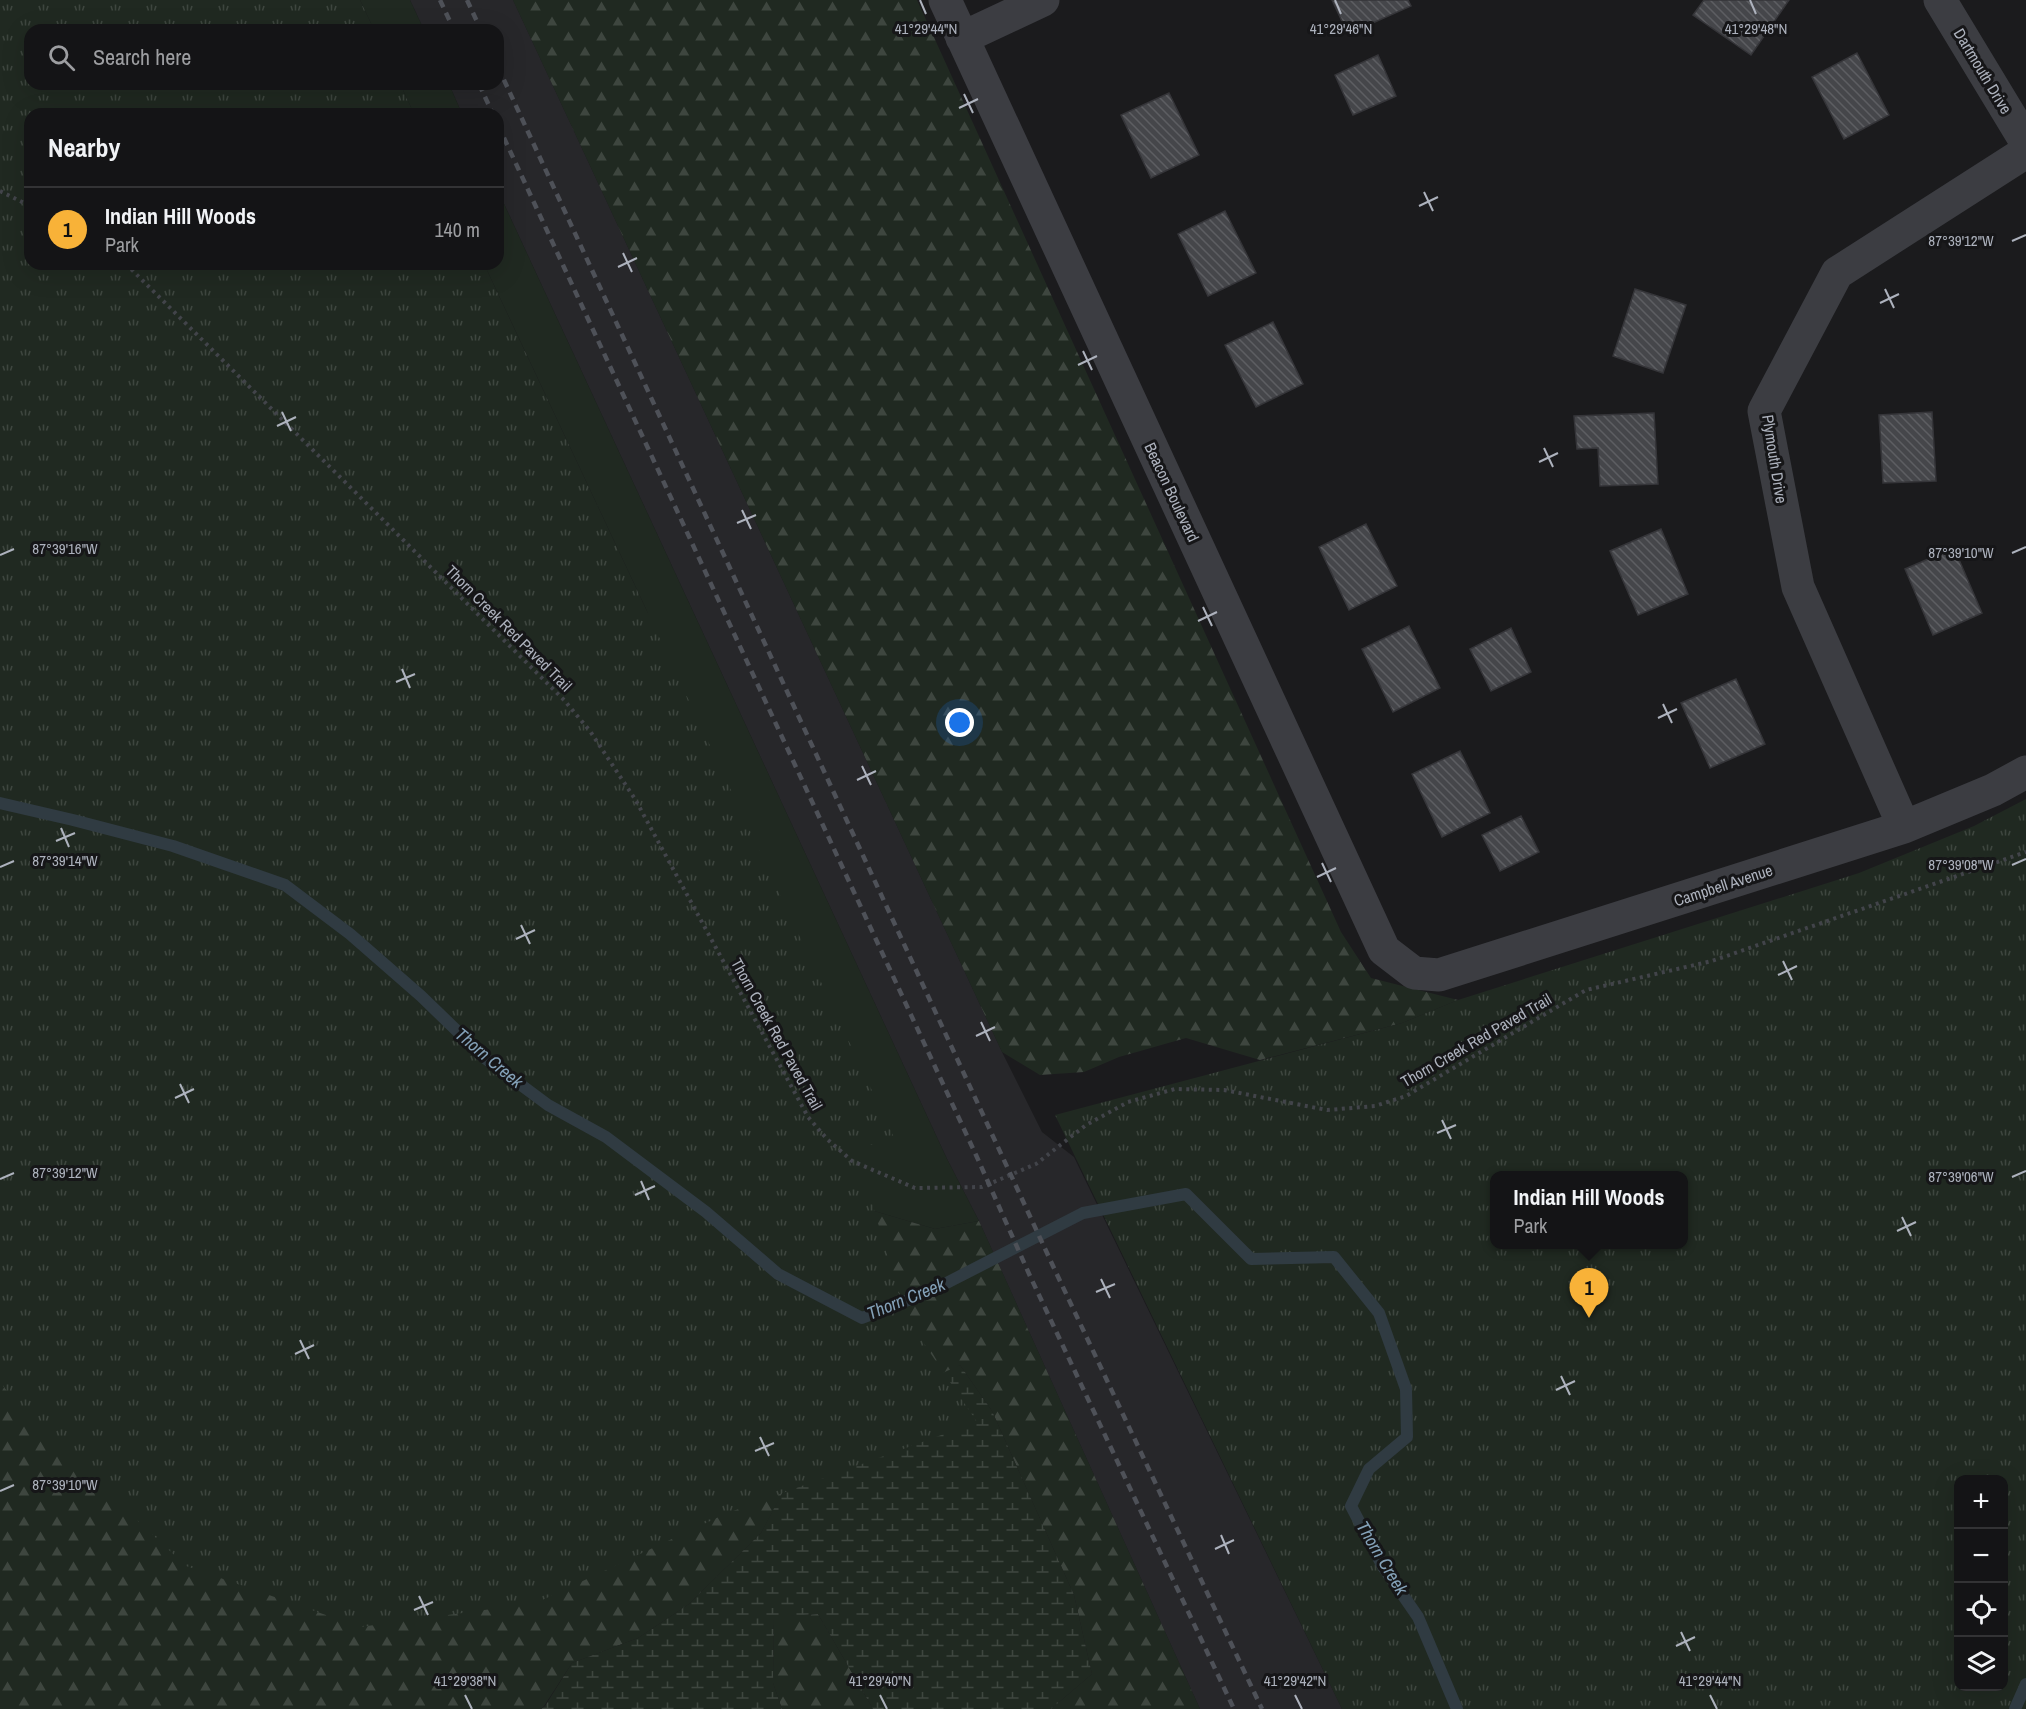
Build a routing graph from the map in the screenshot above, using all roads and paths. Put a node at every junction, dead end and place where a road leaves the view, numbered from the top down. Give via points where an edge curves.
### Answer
1 (945, 0) edge
2 (1043, 0) edge
3 (1940, 0) edge
4 (962, 38) junction
5 (2026, 142) edge
6 (2026, 152) edge
7 (0, 191) edge
8 (24, 203) edge
9 (132, 270) edge
10 (2026, 772) edge
11 (1904, 827) junction
12 (2026, 852) edge
13 (1414, 973) joint

1 - 4 street, Beacon Boulevard
2 - 4 street
3 - 5 street, Dartmouth Drive
4 - 13 street, Beacon Boulevard via 1384,950
6 - 11 street, Plymouth Drive via 1837,273 1764,411 1797,587
7 - 8 path
9 - 12 path, Thorn Creek Red Paved Trail via 564,700 590,731 635,799 808,1117 852,1161 915,1188 982,1187 1036,1164 1086,1125 1128,1102 1175,1089 1224,1090 1327,1110 1376,1106 1406,1096 1586,990 1712,961
10 - 11 street, Campbell Avenue
11 - 13 street, Campbell Avenue via 1439,975

